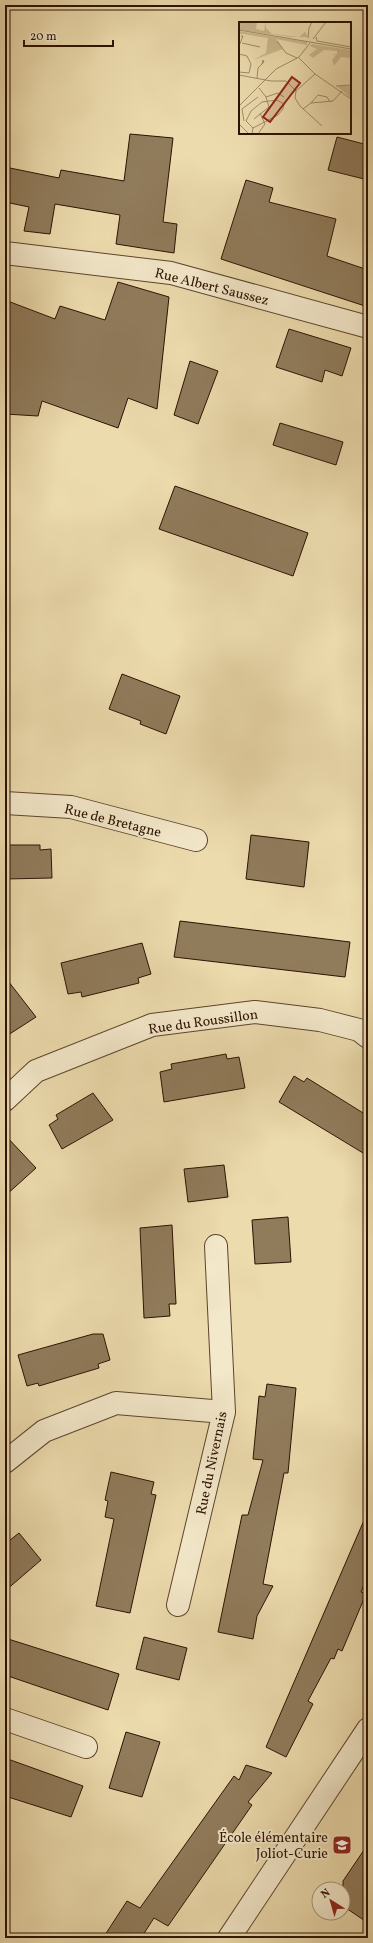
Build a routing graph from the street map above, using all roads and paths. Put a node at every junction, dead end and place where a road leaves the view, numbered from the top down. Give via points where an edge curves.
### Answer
1 (5, 253) edge
2 (368, 327) edge
3 (5, 803) edge
4 (196, 840) dead end
5 (368, 1037) edge
6 (5, 1100) edge
7 (216, 1246) dead end
8 (224, 1412) junction
9 (5, 1462) edge
10 (178, 1605) dead end
11 (5, 1719) edge
12 (368, 1729) edge
13 (86, 1747) dead end
14 (228, 1938) edge

1 - 2 street, Rue Albert Saussez via 171,273
3 - 4 street, Rue de Bretagne via 70,807
5 - 6 street, Rue du Roussillon via 359,1030 320,1020 255,1012 152,1025 36,1071
7 - 8 street, Rue du Nivernais
8 - 9 street via 116,1403 44,1431
8 - 10 street, Rue du Nivernais
11 - 13 street
12 - 14 street

